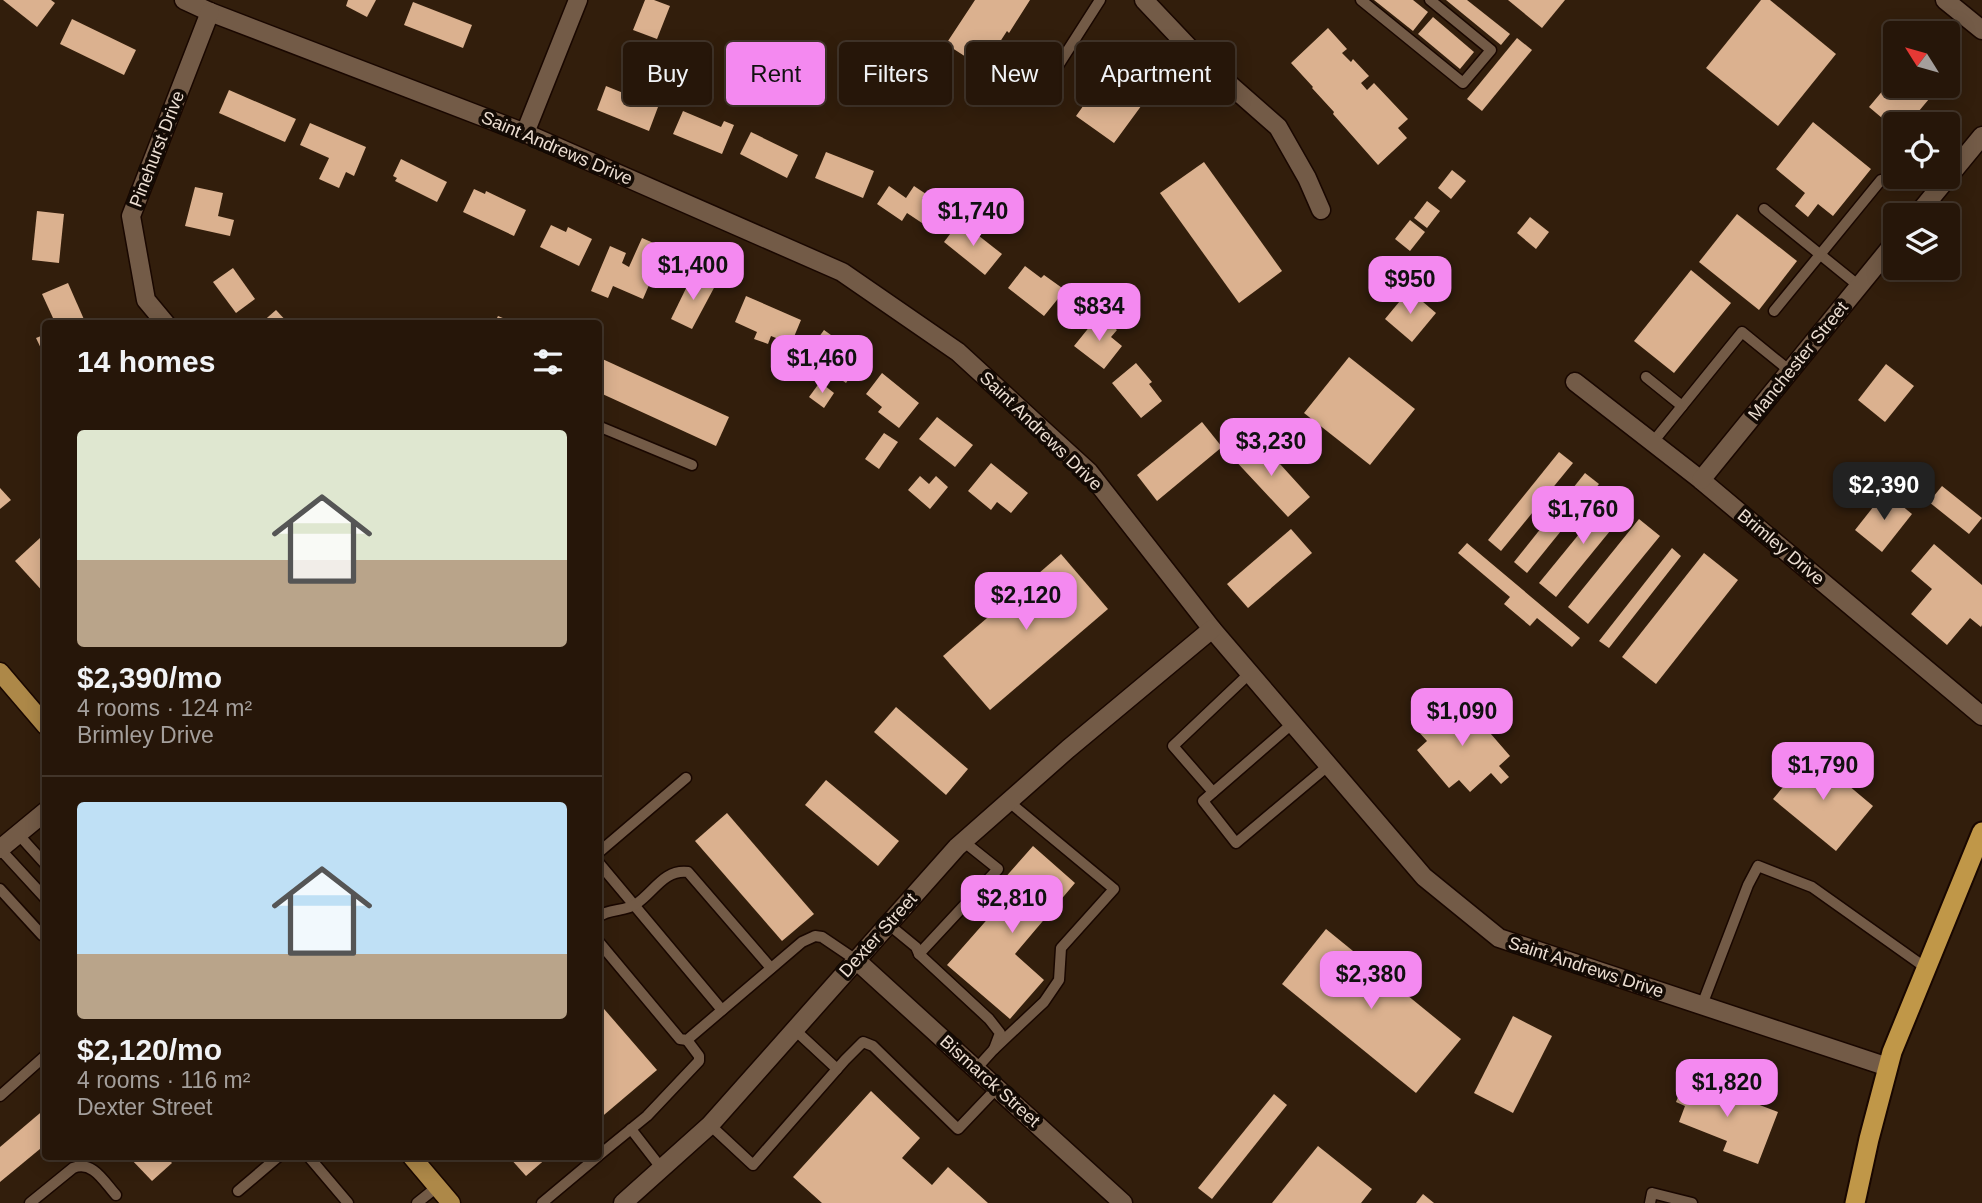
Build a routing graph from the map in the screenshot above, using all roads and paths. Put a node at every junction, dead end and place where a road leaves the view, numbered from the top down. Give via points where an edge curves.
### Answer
1 (184, 0) edge
2 (578, 0) edge
3 (1100, 0) edge
4 (1144, 0) edge
5 (1361, 0) edge
6 (1430, 0) edge
7 (1945, 0) edge
8 (210, 12) junction
9 (1982, 30) edge
10 (1062, 59) edge
11 (525, 133) junction
12 (1982, 136) edge
13 (1881, 180) dead end
14 (1927, 203) edge
15 (1765, 209) dead end
16 (1321, 210) dead end
17 (1820, 254) junction
18 (1883, 257) edge
19 (1859, 286) junction
20 (1774, 311) dead end
21 (163, 320) edge
22 (1790, 371) junction
23 (1646, 377) dead end
24 (1576, 382) dead end
25 (1682, 406) junction
26 (602, 428) edge
27 (1653, 442) junction
28 (692, 465) dead end
29 (1701, 480) junction
30 (1212, 629) junction
31 (0, 672) edge
32 (1250, 673) junction
33 (1982, 716) edge
34 (42, 721) edge
35 (1293, 723) junction
36 (1329, 765) junction
37 (686, 778) dead end
38 (1213, 792) junction
39 (1009, 801) junction
40 (42, 814) edge
41 (1982, 832) edge
42 (18, 834) junction
43 (963, 841) junction
44 (0, 849) edge
45 (602, 850) edge
46 (42, 861) edge
47 (602, 867) edge
48 (0, 889) edge
49 (42, 895) edge
50 (634, 906) junction
51 (602, 914) edge
52 (888, 924) junction
53 (42, 935) edge
54 (602, 946) edge
55 (919, 954) junction
56 (856, 960) junction
57 (771, 968) junction
58 (1926, 968) junction
59 (1702, 1005) junction
60 (722, 1010) junction
61 (795, 1030) junction
62 (687, 1040) junction
63 (994, 1049) junction
64 (42, 1059) edge
65 (1888, 1066) junction
66 (837, 1069) junction
67 (976, 1069) junction
68 (997, 1088) junction
69 (0, 1096) edge
70 (710, 1125) junction
71 (631, 1129) junction
72 (602, 1153) edge
73 (274, 1160) edge
74 (312, 1160) edge
75 (414, 1160) edge
76 (593, 1160) edge
77 (662, 1168) junction
78 (437, 1187) junction
79 (238, 1191) dead end
80 (116, 1195) dead end
81 (30, 1203) edge
82 (348, 1203) edge
83 (416, 1203) edge
84 (451, 1203) edge
85 (542, 1203) edge
86 (623, 1203) edge
87 (1123, 1203) edge
88 (1650, 1203) edge
89 (1692, 1203) edge
90 (1855, 1203) edge

1 - 8 street, Saint Andrews Drive
2 - 11 street
3 - 10 lane
4 - 16 street via 1196,55 1278,128
5 - 6 lane via 1463,83 1491,50
7 - 9 street
8 - 11 street, Saint Andrews Drive
8 - 21 street, Pinehurst Drive via 131,216 146,300
11 - 30 street, Saint Andrews Drive via 842,272 958,352 1089,472
12 - 14 street
13 - 17 lane
15 - 17 lane
17 - 19 lane
17 - 20 lane
18 - 19 street, Manchester Street
19 - 22 street, Manchester Street
22 - 25 lane via 1742,332
22 - 29 street, Manchester Street
23 - 25 lane
24 - 27 street, Brimley Drive
25 - 27 lane
26 - 28 lane
27 - 29 street, Brimley Drive
29 - 33 street, Brimley Drive
30 - 32 street, Saint Andrews Drive
30 - 39 street, Dexter Street
31 - 34 main road
32 - 35 street, Saint Andrews Drive
32 - 38 lane via 1172,746
35 - 36 street, Saint Andrews Drive
35 - 38 lane
36 - 38 lane via 1236,844 1203,801
36 - 59 street, Saint Andrews Drive via 1424,877 1499,938
37 - 45 lane
39 - 43 street, Dexter Street
39 - 63 lane via 1114,890 1061,948 1059,981 1044,1002
40 - 42 street
41 - 58 highway
42 - 44 street
42 - 46 lane
43 - 52 street, Dexter Street
43 - 55 lane via 998,869
44 - 49 lane
47 - 50 lane
48 - 53 lane
50 - 51 lane
50 - 57 lane via 672,873 688,872
50 - 60 lane
52 - 55 lane
52 - 56 street, Dexter Street
54 - 62 lane via 680,1039
55 - 63 lane via 989,1019 1000,1033
56 - 57 lane via 816,936
56 - 61 street, Dexter Street
56 - 67 street, Bismarck Street
57 - 60 lane
58 - 59 lane via 1812,887 1758,866
58 - 65 highway
59 - 65 street, Saint Andrews Drive
60 - 62 lane
61 - 66 lane
61 - 70 street, Dexter Street
62 - 71 lane via 699,1061
63 - 67 lane
64 - 69 lane
65 - 90 highway
66 - 68 lane via 863,1042 873,1046 958,1129
66 - 70 lane via 753,1165
67 - 68 street, Bismarck Street
68 - 87 street, Bismarck Street
70 - 77 street, Dexter Street
71 - 72 lane
71 - 77 lane
73 - 79 lane
74 - 82 lane
75 - 78 main road
76 - 85 lane
77 - 86 street, Dexter Street
78 - 83 lane
78 - 84 main road
80 - 81 lane via 91,1167 80,1165
88 - 89 lane via 1652,1193

